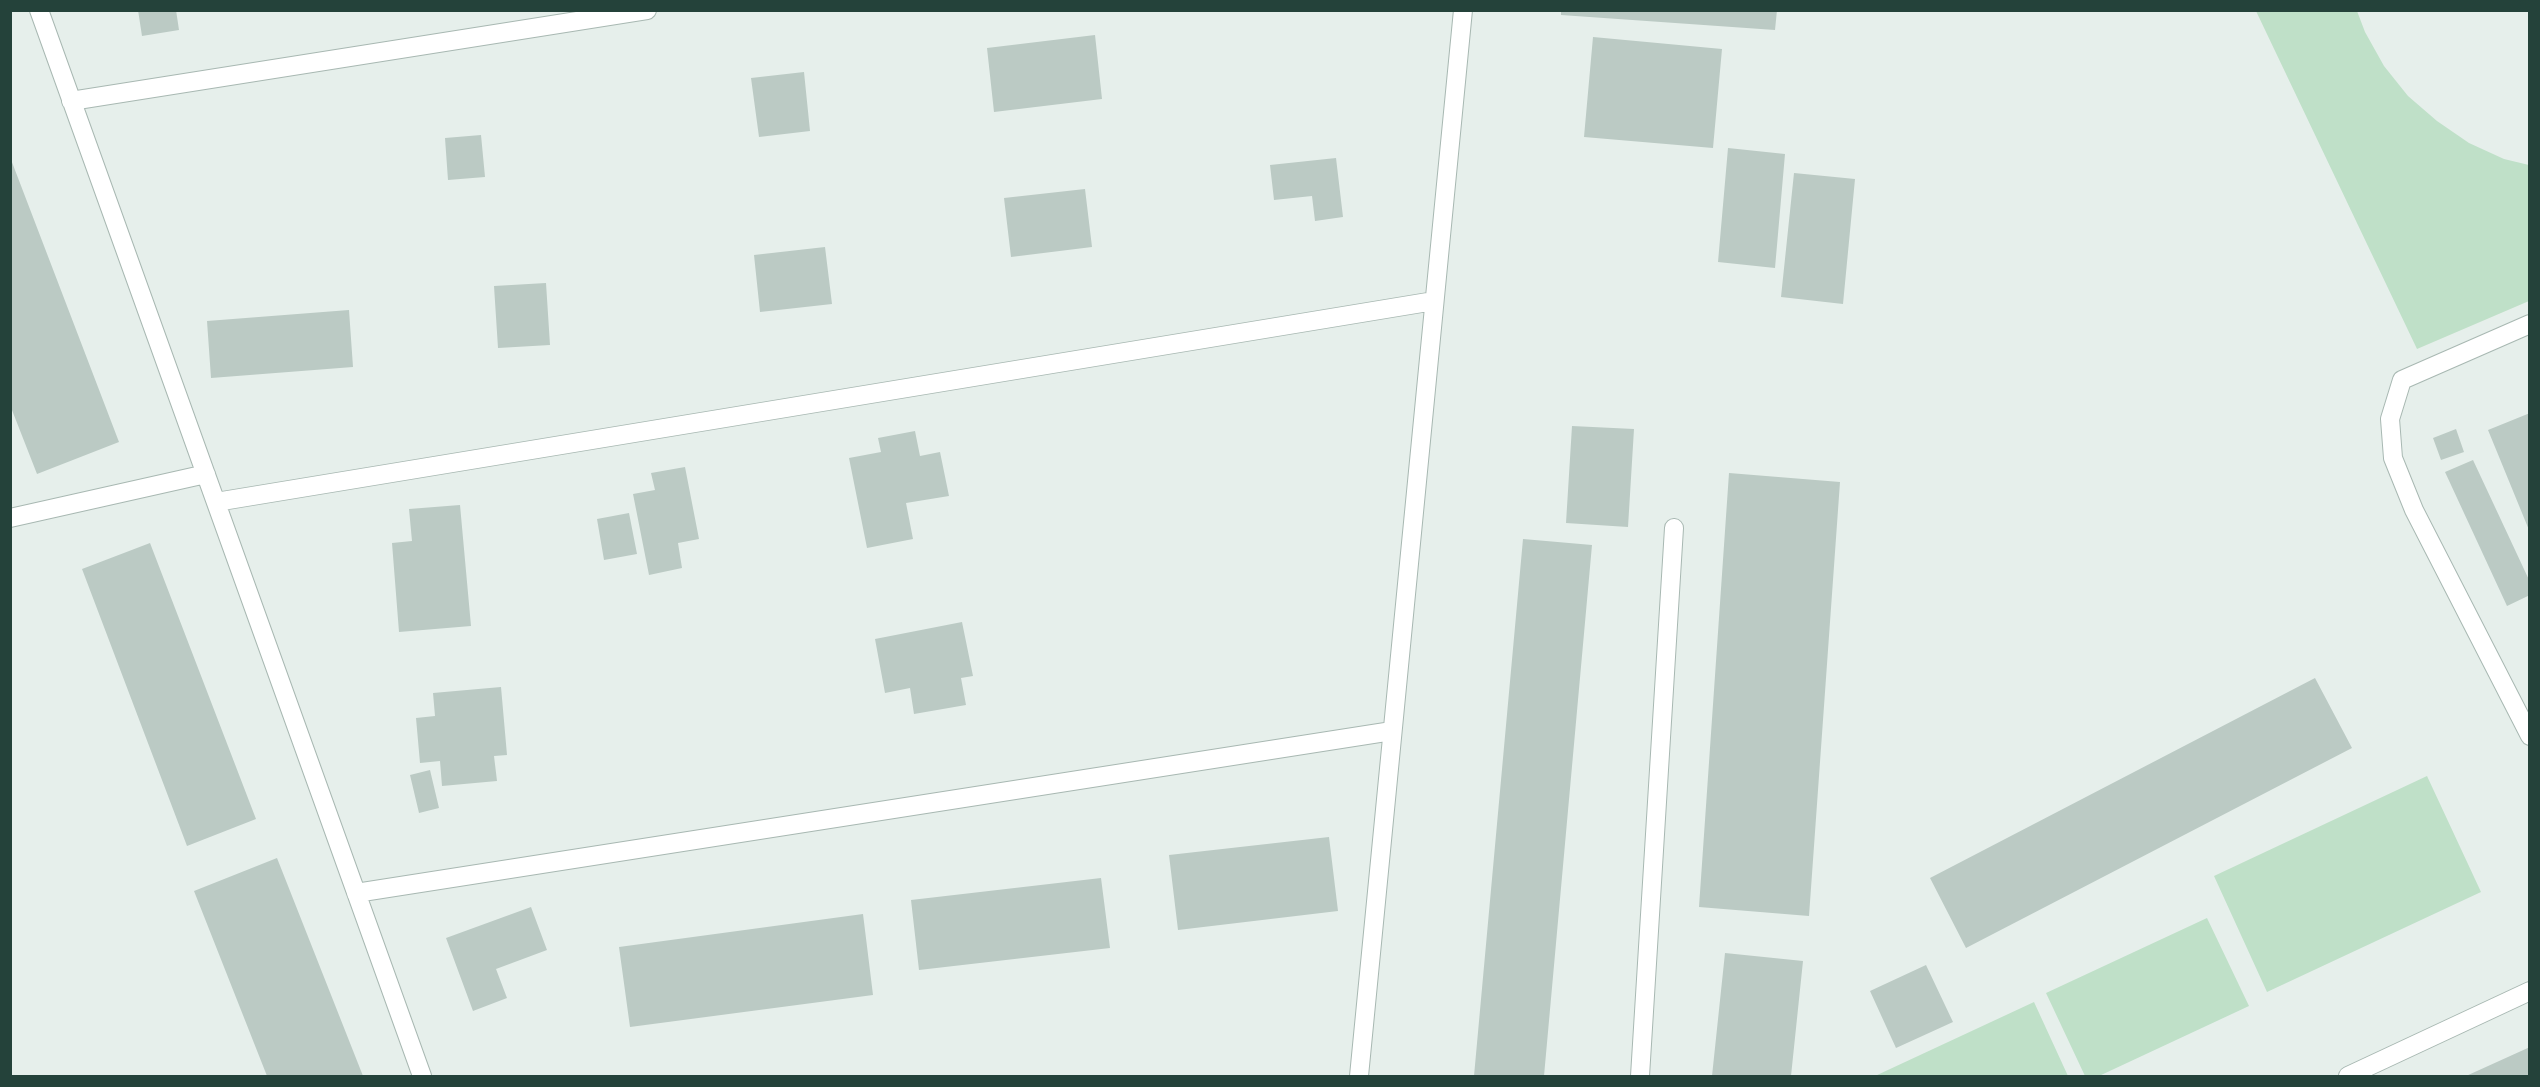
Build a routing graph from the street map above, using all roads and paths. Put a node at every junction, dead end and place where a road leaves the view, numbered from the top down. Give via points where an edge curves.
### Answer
1 (39, 10) edge
2 (647, 10) edge
3 (1463, 10) edge
4 (71, 100) junction
5 (1434, 301) junction
6 (2529, 324) edge
7 (206, 474) junction
8 (216, 502) junction
9 (10, 518) edge
10 (1674, 528) dead end
11 (1392, 731) junction
12 (2529, 736) edge
13 (356, 894) junction
14 (2529, 991) edge
15 (422, 1077) edge
16 (1359, 1077) edge
17 (1640, 1077) edge
18 (2348, 1077) edge

1 - 4 lane
2 - 4 lane
3 - 5 lane
4 - 7 lane
5 - 8 lane
5 - 11 lane
6 - 12 lane via 2402,380 2390,419 2393,458 2414,510
7 - 8 lane
7 - 9 lane
8 - 13 lane
10 - 17 lane
11 - 13 lane
11 - 16 lane
13 - 15 lane
14 - 18 lane

